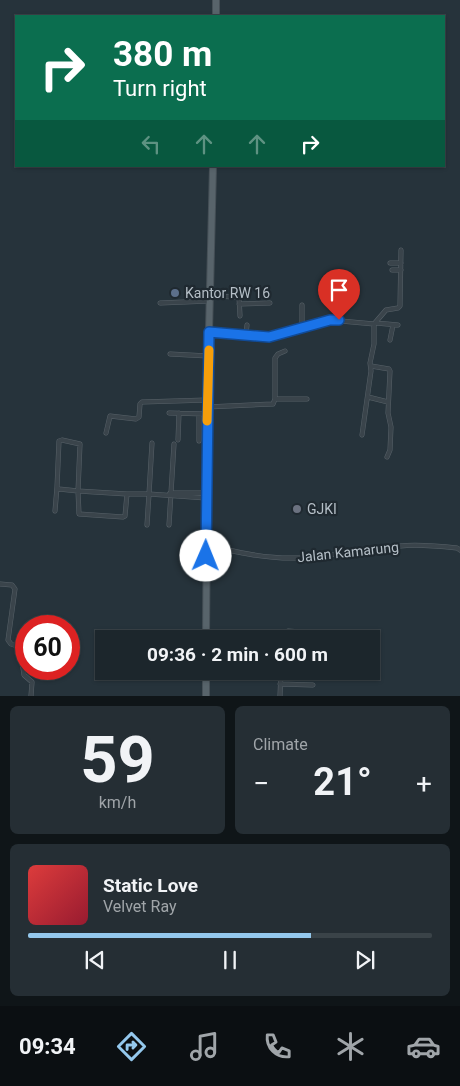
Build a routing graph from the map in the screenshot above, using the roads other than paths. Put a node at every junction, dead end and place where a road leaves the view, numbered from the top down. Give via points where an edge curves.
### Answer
1 (216, 0) edge
2 (216, 15) edge
3 (213, 167) edge
4 (401, 250) dead end
5 (390, 263) dead end
6 (401, 263) junction
7 (392, 270) dead end
8 (401, 270) junction
9 (209, 299) junction
10 (270, 302) dead end
11 (160, 303) dead end
12 (239, 304) junction
13 (302, 305) dead end
14 (240, 316) dead end
15 (375, 324) junction
16 (247, 325) dead end
17 (392, 325) junction
18 (398, 325) dead end
19 (302, 328) junction
20 (209, 332) junction
21 (246, 334) junction
22 (390, 340) dead end
23 (285, 351) dead end
24 (170, 354) dead end
25 (208, 356) junction
26 (370, 366) junction
27 (368, 397) junction
28 (275, 399) junction
29 (307, 399) dead end
30 (388, 402) junction
31 (207, 410) junction
32 (169, 413) dead end
33 (179, 413) junction
34 (199, 416) junction
35 (106, 433) dead end
36 (362, 435) dead end
37 (199, 441) dead end
38 (152, 443) dead end
39 (387, 457) dead end
40 (56, 487) junction
41 (78, 490) junction
42 (127, 494) junction
43 (149, 494) junction
44 (170, 494) junction
45 (206, 496) junction
46 (55, 511) dead end
47 (147, 525) dead end
48 (169, 525) dead end
49 (206, 545) junction
50 (459, 548) edge
51 (0, 584) edge
52 (206, 630) edge
53 (206, 680) edge
54 (280, 680) edge
55 (280, 684) junction
56 (313, 685) dead end
57 (31, 696) edge
58 (206, 696) edge
59 (280, 696) edge

1 - 2 main road
3 - 9 main road
4 - 6 street
5 - 6 street
6 - 8 street
7 - 8 street
8 - 15 street via 400,306 386,310
9 - 11 street
9 - 12 street via 239,297
9 - 20 main road
10 - 12 street
12 - 14 street
13 - 19 street
15 - 17 street
15 - 19 street via 330,320
15 - 26 street
16 - 21 street
17 - 18 street
17 - 22 street
19 - 21 street via 269,337
20 - 21 street
20 - 25 main road
23 - 28 street via 275,358
24 - 25 street
25 - 31 main road
26 - 27 street
26 - 30 street via 390,370
27 - 30 street
27 - 36 street
28 - 29 street
28 - 31 street via 269,405
30 - 39 street via 391,427
31 - 34 street
31 - 35 street via 142,402 136,420 110,416
31 - 45 main road
32 - 33 street
33 - 34 street
33 - 44 street
34 - 37 street
38 - 43 street
40 - 41 street
40 - 41 street via 59,442 62,440 80,445
40 - 46 street
41 - 42 street
41 - 42 street via 80,515 124,517
42 - 43 street
43 - 44 street
43 - 47 street
44 - 45 street
44 - 48 street
45 - 49 main road
49 - 50 street, Jalan Kamarung via 263,557 296,558 400,546
49 - 52 main road
51 - 57 street via 15,589 8,640 20,647 24,675 32,682
53 - 58 main road
54 - 55 street
55 - 56 street
55 - 59 street

